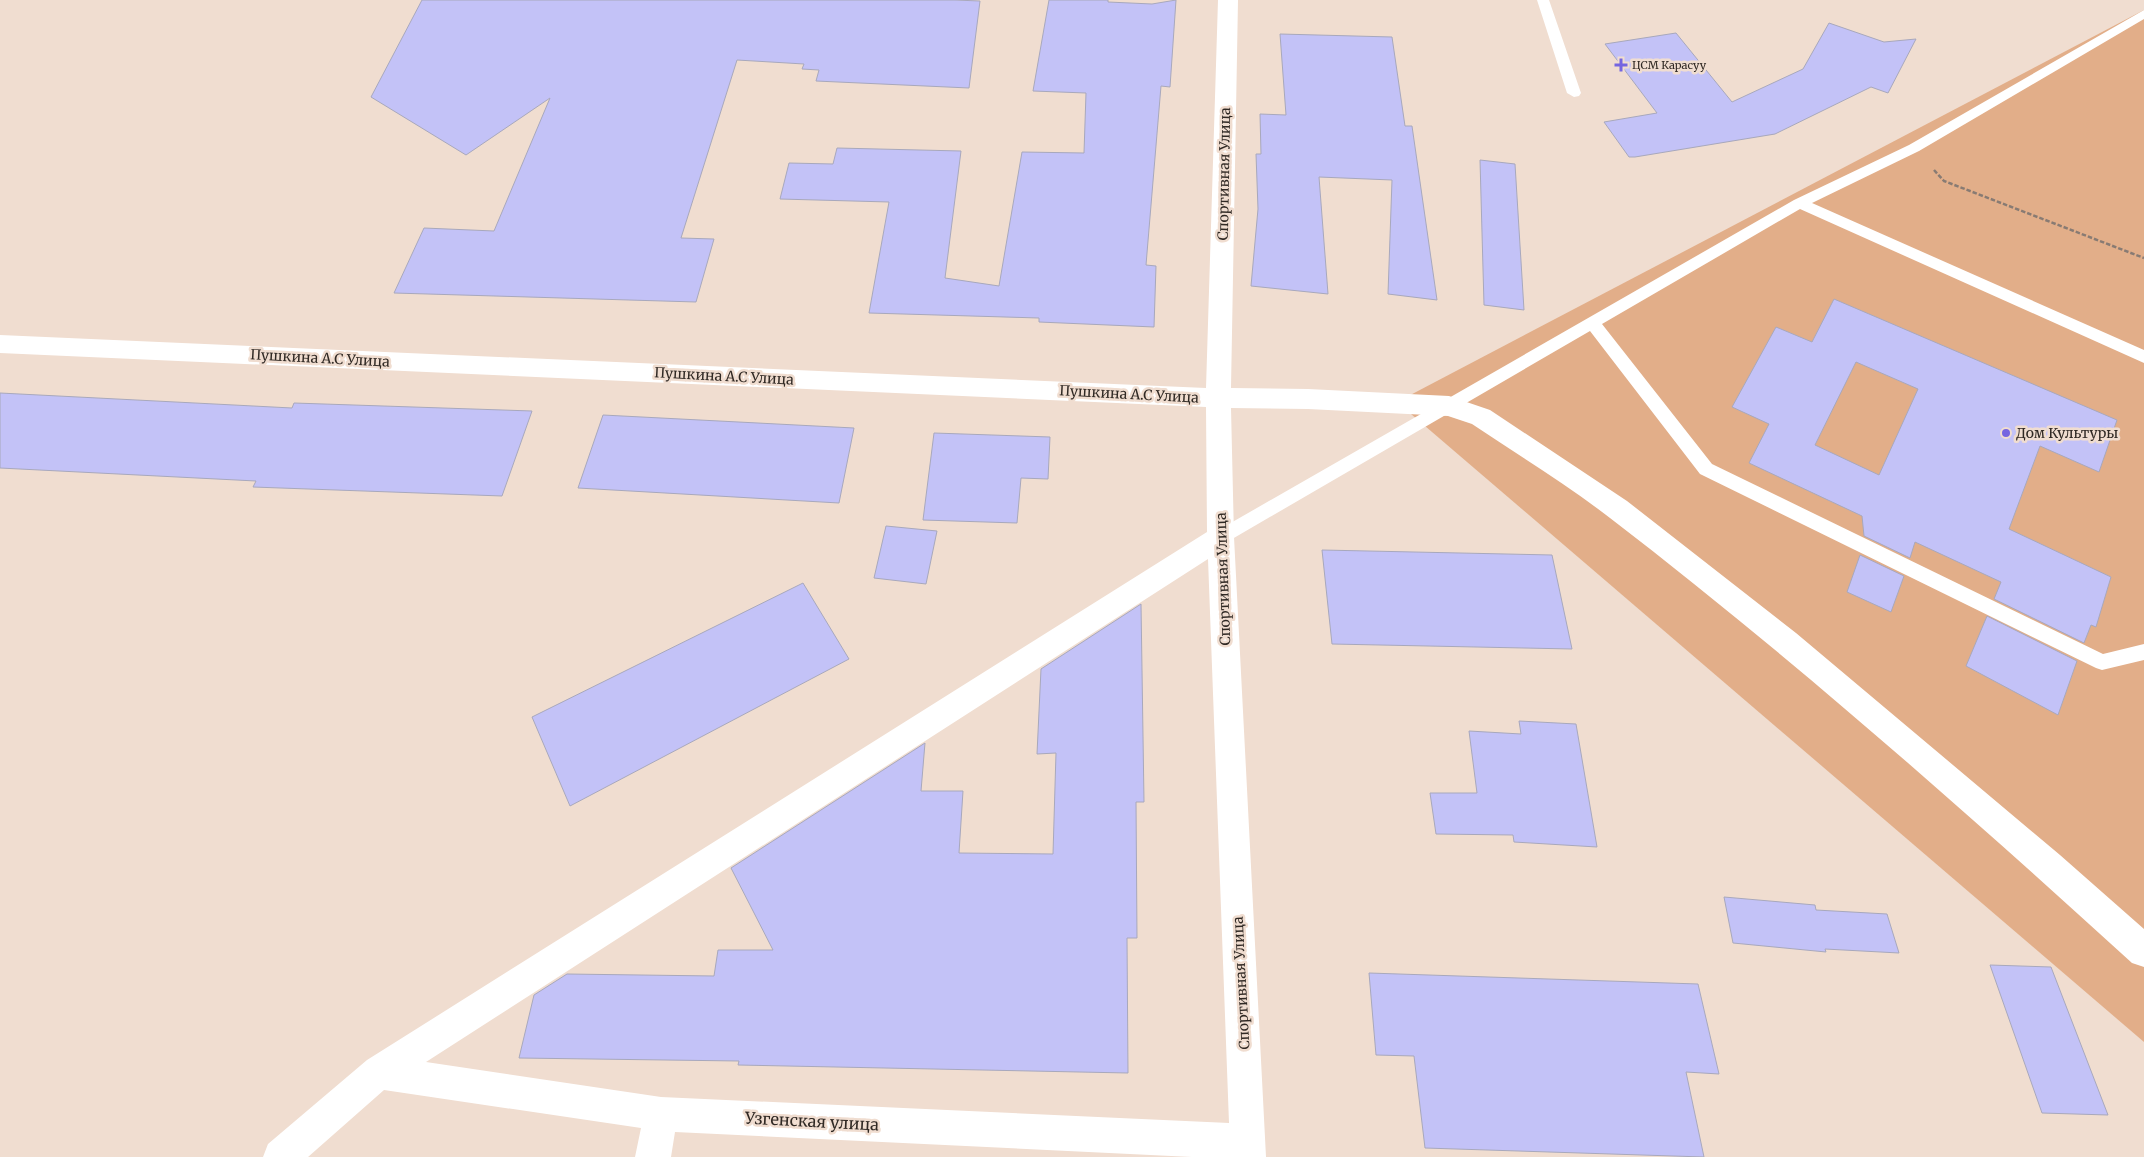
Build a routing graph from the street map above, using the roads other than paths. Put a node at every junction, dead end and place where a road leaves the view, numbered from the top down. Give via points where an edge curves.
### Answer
1 (1228, 0) edge
2 (1543, 0) edge
3 (2144, 14) edge
4 (1574, 93) dead end
5 (1799, 203) junction
6 (1592, 323) junction
7 (0, 344) edge
8 (2144, 357) edge
9 (1218, 398) junction
10 (1449, 406) junction
11 (1221, 537) junction
12 (2144, 652) edge
13 (2144, 951) edge
14 (379, 1072) junction
15 (661, 1114) junction
16 (1248, 1149) edge
17 (281, 1157) edge
18 (652, 1157) edge

1 - 9 street, Спортивная Улица
2 - 4 lane
3 - 5 lane via 1914,148
5 - 6 lane
5 - 8 lane
6 - 10 lane
6 - 12 lane via 1706,469 2102,662
7 - 9 street, Пушкина А.С Улица
9 - 10 street, Пушкина А.С Улица
9 - 11 street, Спортивная Улица
10 - 11 lane
10 - 13 street, Пушкина А.С Улица via 1481,417 1618,509 1786,642
11 - 14 street
11 - 16 street, Спортивная Улица
14 - 15 street, Узгенская улица
14 - 17 street
15 - 16 street, Узгенская улица
15 - 18 street

